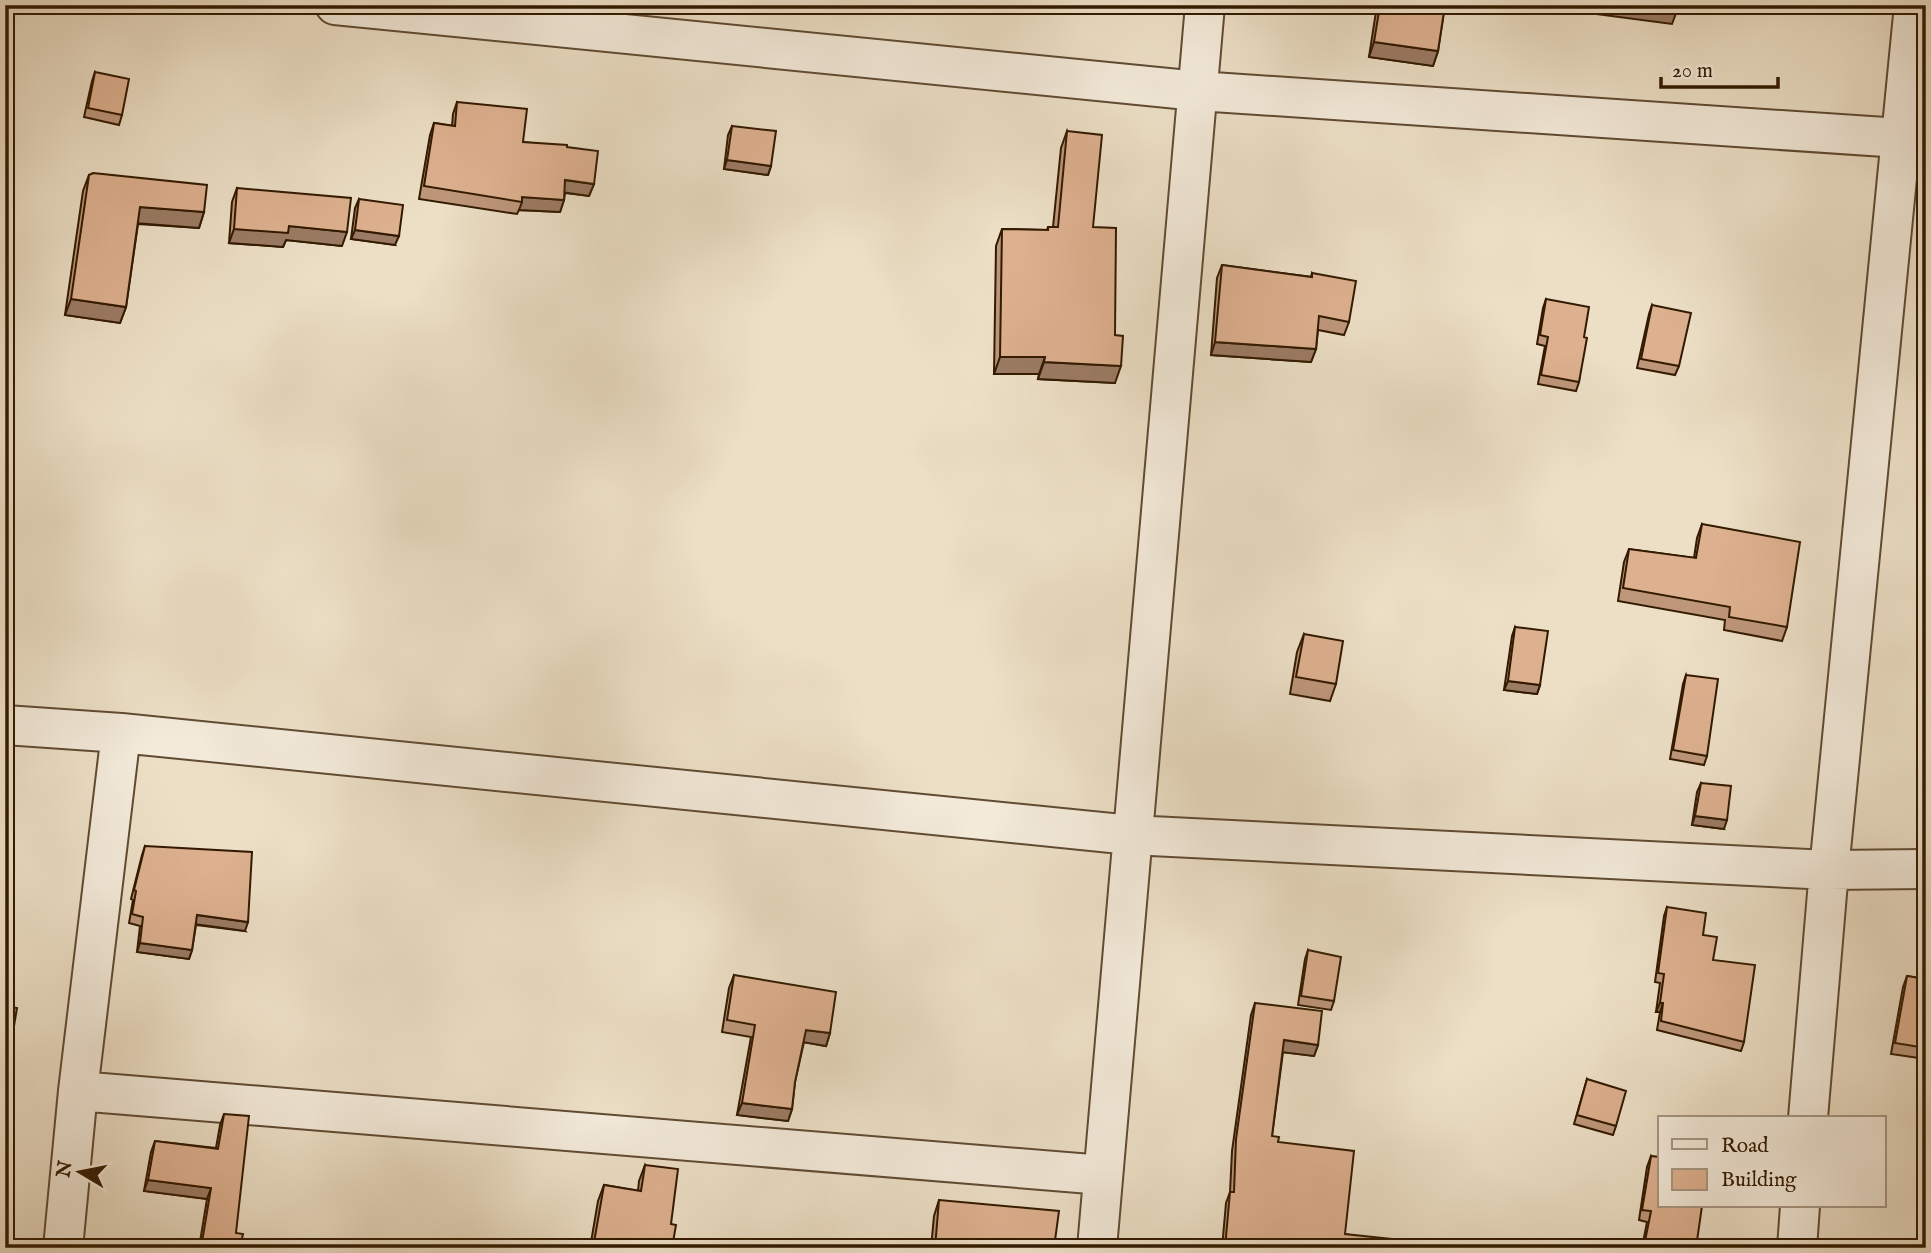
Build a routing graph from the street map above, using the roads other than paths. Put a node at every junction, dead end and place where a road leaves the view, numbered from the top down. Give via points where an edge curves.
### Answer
1 (335, 5) edge
2 (1205, 5) edge
3 (1914, 5) edge
4 (1198, 91) junction
5 (1900, 138) junction
6 (5, 725) edge
7 (121, 733) junction
8 (1131, 835) junction
9 (1926, 869) edge
10 (1829, 870) junction
11 (78, 1091) junction
12 (1808, 1116) edge
13 (1103, 1175) junction
14 (1800, 1208) edge
15 (63, 1248) edge
16 (1097, 1248) edge
17 (1797, 1248) edge

1 - 4 street
2 - 4 street
3 - 5 street
4 - 5 street
4 - 8 street
5 - 10 street
6 - 7 street
7 - 8 street
7 - 11 street
8 - 10 street
8 - 13 street
9 - 10 street
10 - 12 street
11 - 13 street
11 - 15 street
13 - 16 street
14 - 17 street

